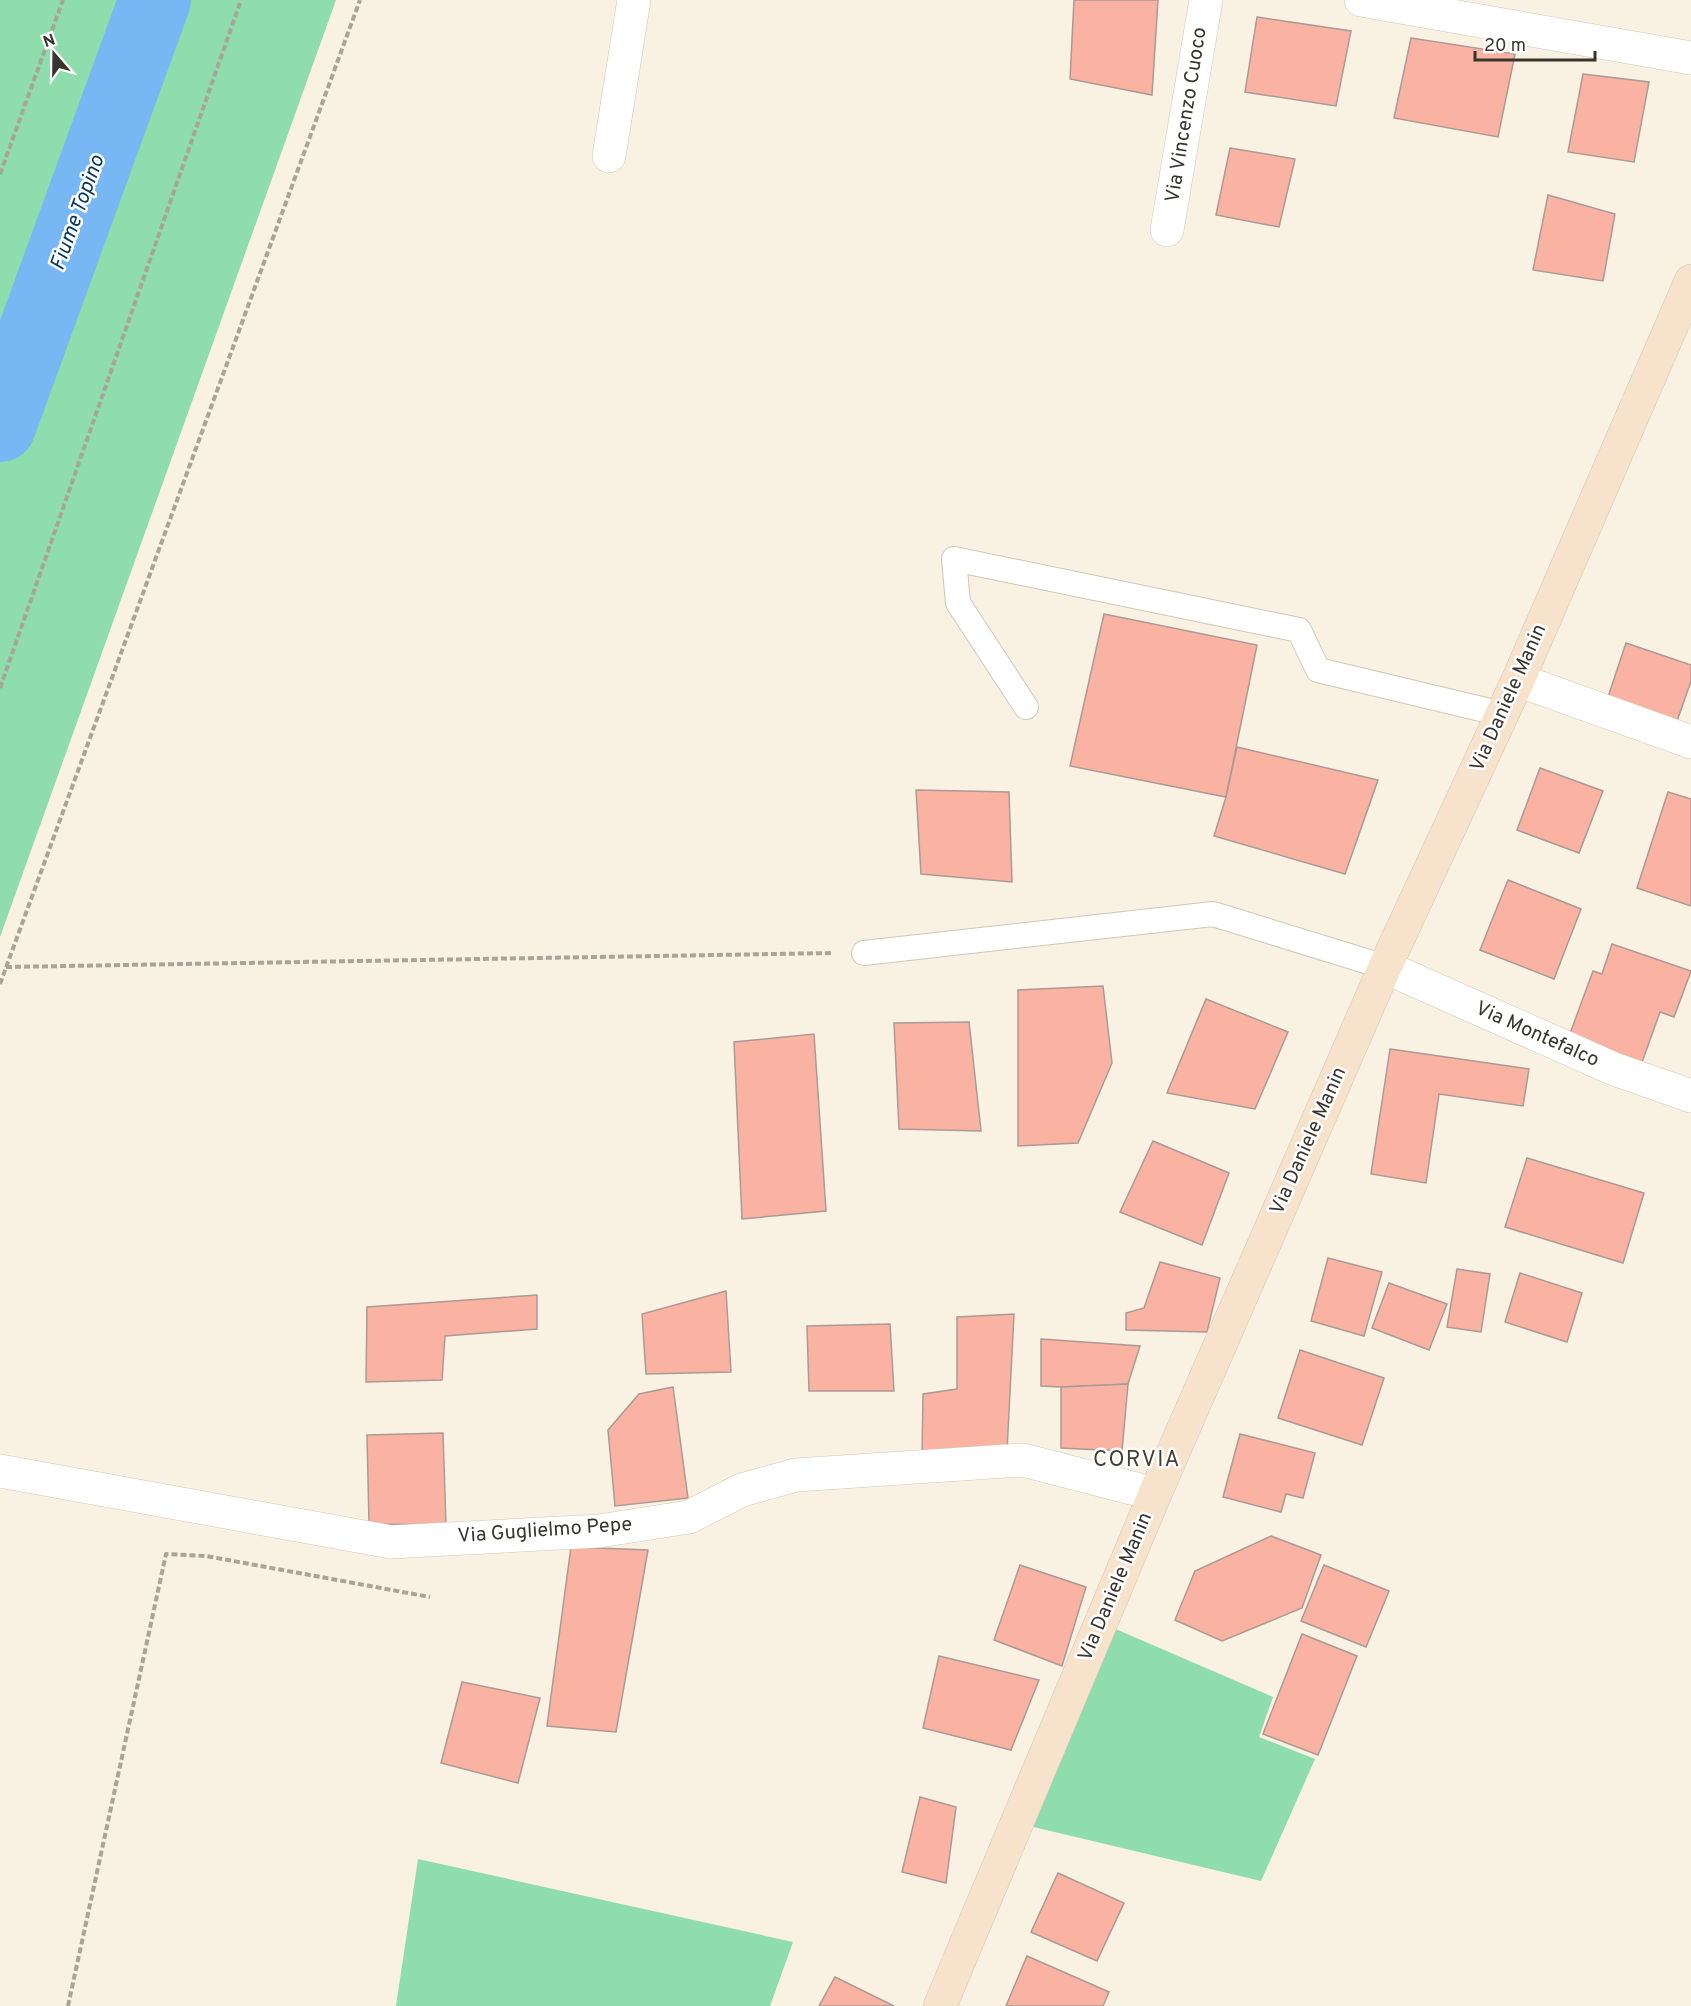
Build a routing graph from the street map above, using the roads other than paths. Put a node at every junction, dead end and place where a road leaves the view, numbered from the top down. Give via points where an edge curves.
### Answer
1 (634, 0) edge
2 (1206, 0) edge
3 (1361, 0) edge
4 (1691, 58) edge
5 (609, 156) dead end
6 (1167, 230) dead end
7 (1691, 281) edge
8 (1518, 680) junction
9 (1026, 706) dead end
10 (1502, 714) junction
11 (1691, 742) edge
12 (864, 953) road end
13 (1385, 967) junction
14 (1691, 1096) edge
15 (0, 1471) edge
16 (1155, 1494) junction
17 (940, 2006) edge

1 - 5 street
2 - 6 street, Via Vincenzo Cuoco
3 - 4 street
7 - 8 street, Via Daniele Manin
8 - 10 street, Via Daniele Manin
8 - 11 street
9 - 10 lane via 958,603 954,559 1299,630 1318,670
10 - 13 street, Via Daniele Manin
12 - 13 lane via 1213,914
13 - 14 street, Via Montefalco via 1614,1069
13 - 16 street, Via Daniele Manin
15 - 16 street, Via Guglielmo Pepe via 391,1542 599,1531 689,1517 742,1490 796,1475 1023,1460
16 - 17 street, Via Daniele Manin

